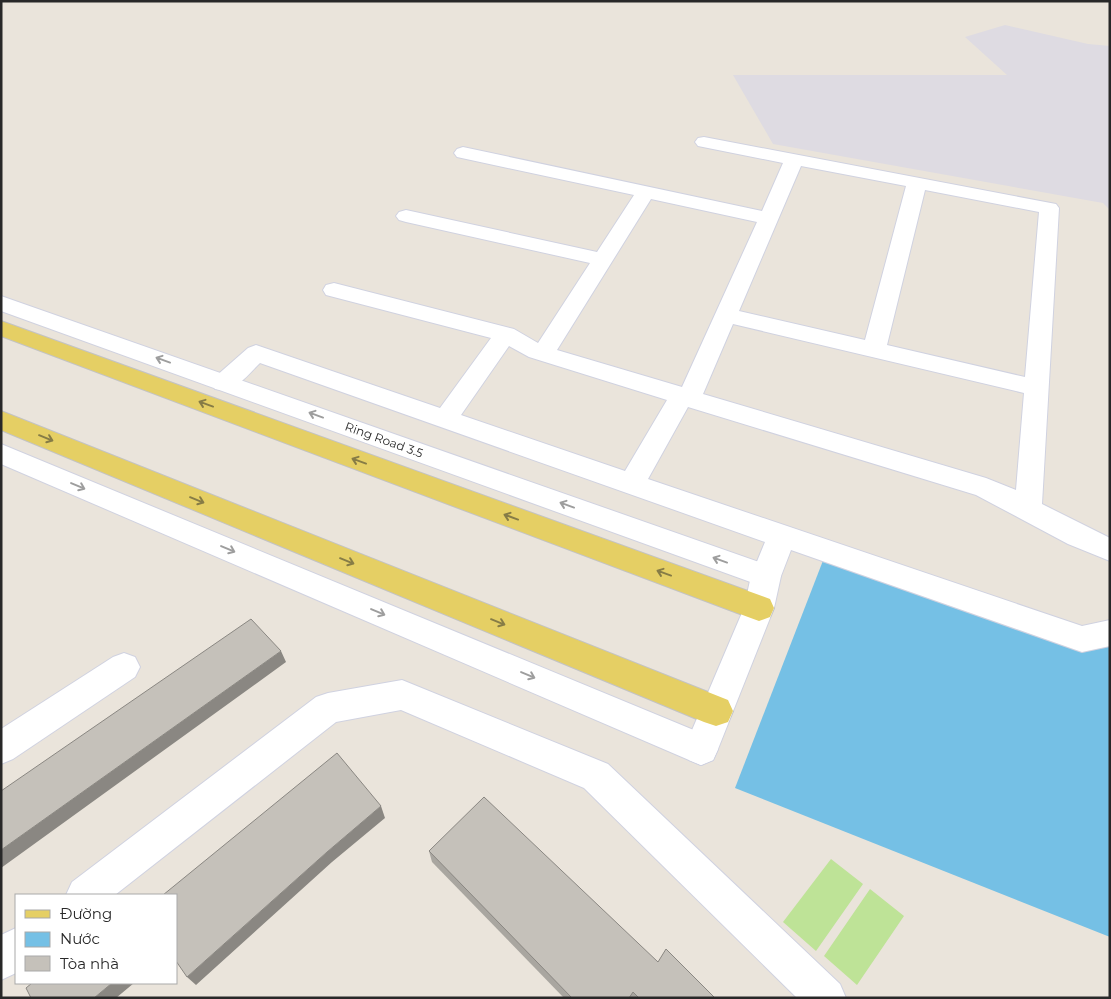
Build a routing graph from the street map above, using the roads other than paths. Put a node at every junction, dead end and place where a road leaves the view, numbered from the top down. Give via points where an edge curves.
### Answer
1 (704, 142) dead end
2 (463, 153) dead end
3 (794, 160) junction
4 (917, 182) junction
5 (646, 192) junction
6 (406, 216) dead end
7 (768, 218) junction
8 (603, 260) junction
9 (334, 290) dead end
10 (1, 303) edge
11 (726, 315) junction
12 (1, 328) edge
13 (506, 334) junction
14 (874, 350) junction
15 (544, 354) junction
16 (224, 383) junction
17 (1037, 388) junction
18 (686, 397) junction
19 (445, 419) junction
20 (1, 420) edge
21 (1, 453) edge
22 (632, 483) junction
23 (1028, 508) junction
24 (782, 536) junction
25 (1110, 550) edge
26 (766, 576) junction
27 (759, 608) junction
28 (1110, 633) edge
29 (124, 667) dead end
30 (716, 711) junction
31 (1, 748) edge
32 (86, 894) edge
33 (15, 949) edge
34 (1, 960) edge
35 (826, 998) edge

1 - 3 street
2 - 5 street
3 - 4 street
3 - 7 street
4 - 14 street
4 - 17 street via 1049,208
5 - 7 street
5 - 8 street
6 - 8 street
7 - 11 street
8 - 15 street
9 - 13 street
16 -> 10 street, Ring Road 3.5
11 - 14 street
11 - 18 street
27 -> 12 main road
13 - 15 street
13 - 19 street
14 - 17 street
15 - 18 street
16 - 19 street via 256,353
26 -> 16 street, Ring Road 3.5
17 - 23 street
18 - 22 street
18 - 23 street via 986,488
19 - 22 street
20 -> 30 main road
21 -> 30 street via 701,748
22 - 24 street
23 - 25 street via 1088,542
24 - 26 street
24 - 28 street via 1082,639
26 - 27 street
27 - 30 street
29 - 31 street
32 - 35 street via 328,708 402,696 596,776
33 - 34 street

